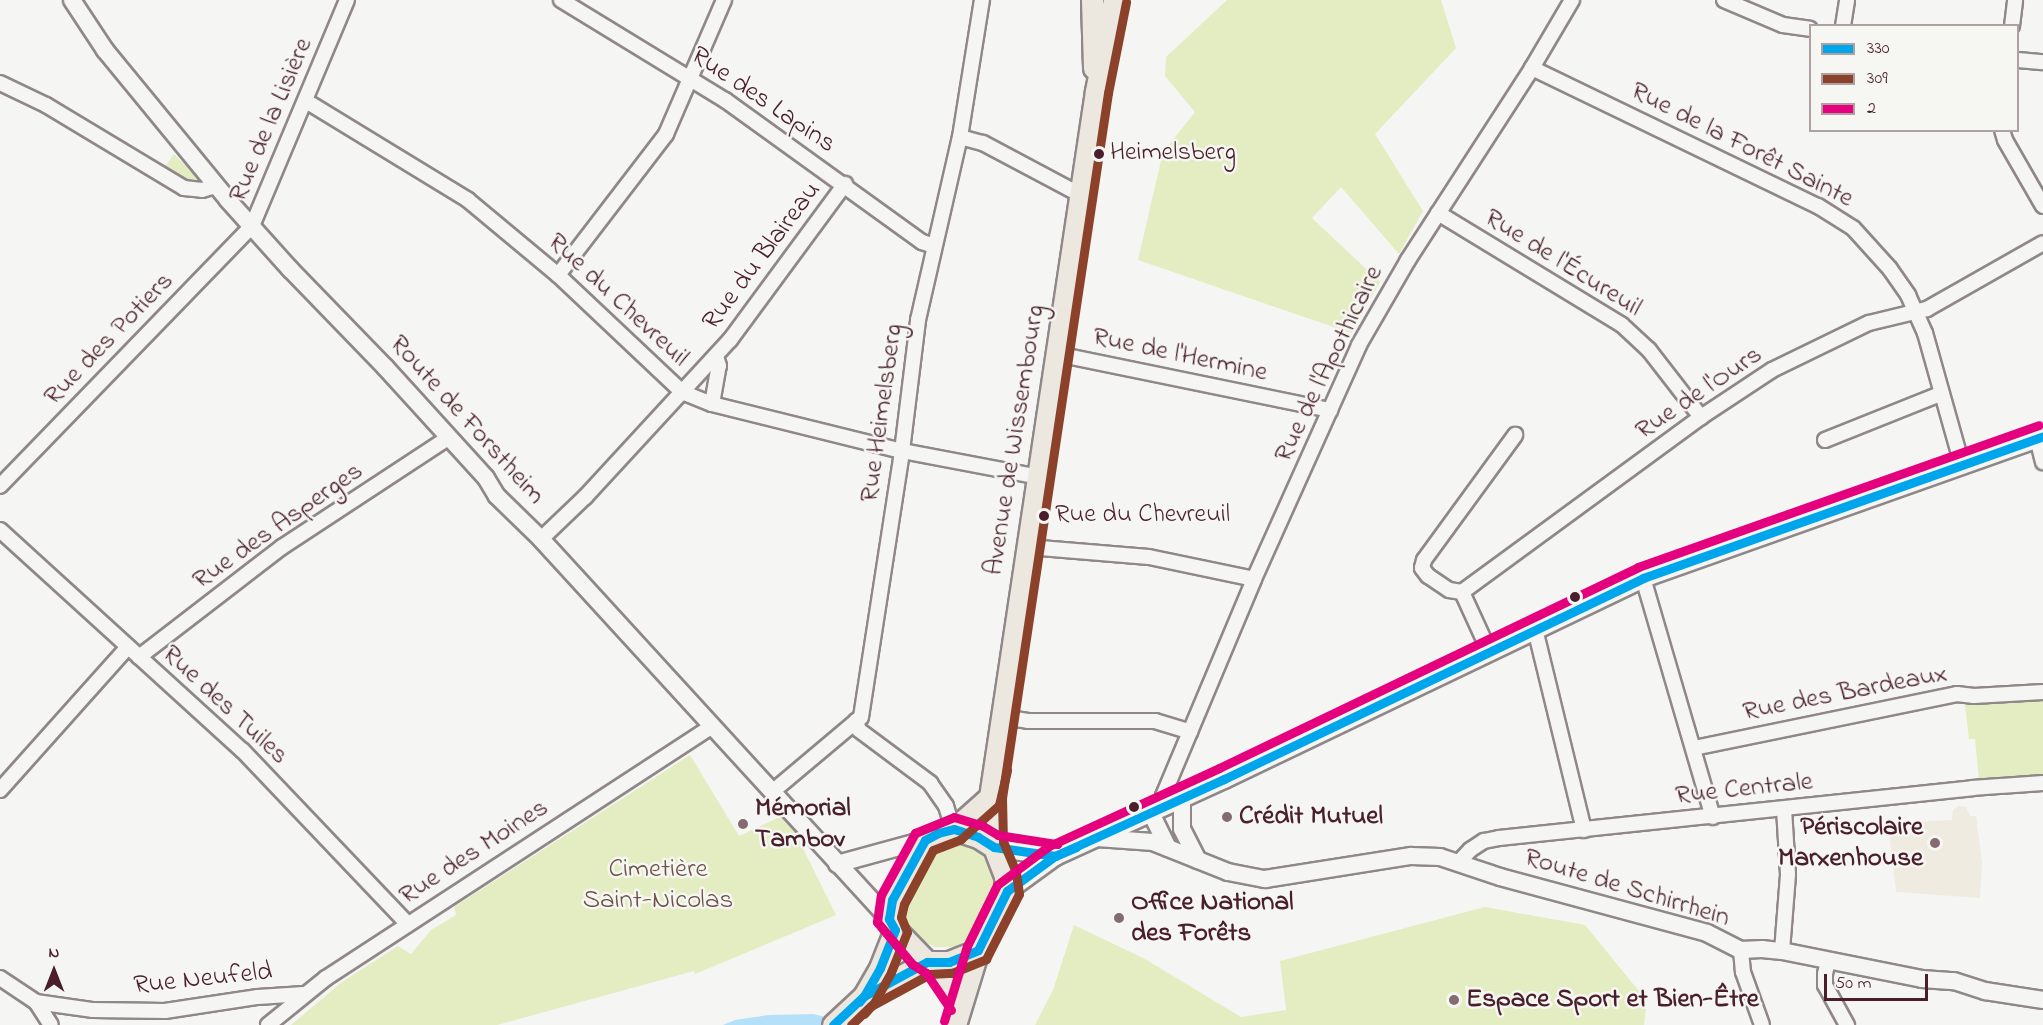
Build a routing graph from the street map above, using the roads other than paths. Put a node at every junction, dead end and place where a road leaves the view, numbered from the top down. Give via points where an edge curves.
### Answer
1 (72, 0) edge
2 (347, 0) edge
3 (561, 0) edge
4 (724, 0) edge
5 (982, 0) edge
6 (1114, 0) edge
7 (1572, 0) edge
8 (1724, 0) edge
9 (1847, 0) edge
10 (2015, 0) edge
11 (1095, 2) edge
12 (1843, 24) edge
13 (2012, 24) edge
14 (1809, 29) edge
15 (1107, 38) junction
16 (2019, 60) edge
17 (2043, 63) edge
18 (1532, 68) junction
19 (690, 78) junction
20 (0, 83) edge
21 (1096, 92) junction
22 (306, 101) junction
23 (2003, 132) edge
24 (960, 137) junction
25 (845, 184) junction
26 (216, 186) junction
27 (1081, 195) junction
28 (2043, 206) edge
29 (1438, 213) junction
30 (252, 226) junction
31 (2043, 243) edge
32 (934, 246) junction
33 (558, 275) junction
34 (1916, 313) junction
35 (1057, 354) junction
36 (716, 356) junction
37 (682, 392) junction
38 (1940, 394) junction
39 (712, 404) junction
40 (1330, 410) junction
41 (1701, 417) junction
42 (1515, 435) dead end
43 (2040, 437) edge
44 (448, 438) junction
45 (1825, 440) dead end
46 (902, 451) junction
47 (2043, 462) edge
48 (1962, 465) junction
49 (1039, 477) junction
50 (0, 486) edge
51 (0, 530) edge
52 (541, 539) junction
53 (1028, 547) junction
54 (1643, 578) junction
55 (1254, 579) junction
56 (1462, 592) junction
57 (1535, 629) junction
58 (1489, 651) junction
59 (134, 652) junction
60 (2043, 692) edge
61 (1003, 717) junction
62 (856, 722) junction
63 (711, 727) junction
64 (1190, 732) junction
65 (1694, 748) junction
66 (1173, 773) junction
67 (2043, 783) edge
68 (0, 790) edge
69 (772, 792) junction
70 (990, 797) junction
71 (1182, 798) junction
72 (1158, 809) junction
73 (1784, 809) junction
74 (1713, 817) junction
75 (953, 829) junction
76 (1584, 830) junction
77 (1096, 838) junction
78 (925, 840) junction
79 (993, 846) junction
80 (1168, 848) junction
81 (1055, 856) junction
82 (1198, 860) junction
83 (1459, 862) junction
84 (837, 864) junction
85 (1006, 891) junction
86 (408, 924) junction
87 (892, 924) junction
88 (978, 950) junction
89 (1741, 950) junction
90 (1782, 951) junction
91 (1828, 961) junction
92 (930, 963) junction
93 (0, 978) edge
94 (304, 994) junction
95 (862, 999) junction
96 (2043, 1000) edge
97 (36, 1002) junction
98 (958, 1016) edge
99 (51, 1025) edge
100 (268, 1025) edge
101 (833, 1025) edge
102 (1761, 1025) edge
103 (1847, 1025) edge

1 - 26 street, Route de Forstheim via 105,50
2 - 22 street, Rue de la Lisière
3 - 19 street, Rue des Lapins
4 - 19 street
5 - 24 street, Rue Heimelsberg
6 - 15 main road, Avenue de Wissembourg
7 - 18 street, Rue de l'Apothicaire
8 - 14 street via 1783,25
9 - 12 street
10 - 13 street
11 - 15 main road, Avenue de Wissembourg
11 - 21 main road, Avenue de Wissembourg
15 - 21 main road, Avenue de Wissembourg
16 - 17 street
18 - 29 street, Rue de l'Apothicaire
18 - 34 street, Rue de la Forêt Sainte via 1818,206 1854,228 1890,269
19 - 25 street, Rue des Lapins
19 - 33 street via 666,134
20 - 26 street via 46,105 184,188 202,190
21 - 27 main road, Avenue de Wissembourg
22 - 30 street, Rue de la Lisière
22 - 33 street, Rue du Chevreuil via 468,200
23 - 28 street
24 - 27 street via 982,143
24 - 32 street, Rue Heimelsberg
25 - 32 street, Rue des Lapins via 922,242
25 - 36 street, Rue du Blaireau
26 - 30 street, Route de Forstheim
27 - 35 main road, Avenue de Wissembourg
29 - 40 street, Rue de l'Apothicaire via 1359,345
29 - 41 street, Rue de l'Écureuil via 1622,325 1649,350
30 - 44 street, Route de Forstheim
30 - 50 street, Rue des Potiers
31 - 34 street, Rue de l'Ours
32 - 46 street, Rue Heimelsberg via 918,320
33 - 37 street, Rue du Chevreuil
34 - 38 street, Rue de la Forêt Sainte
34 - 41 street, Rue de l'Ours via 1869,323 1781,365
35 - 40 street, Rue de l'Hermine
35 - 49 main road, Avenue de Wissembourg
36 - 37 street, Rue du Blaireau
36 - 39 street, Rue du Blaireau via 719,366
37 - 39 street, Rue du Chevreuil
37 - 52 street, Rue du Blaireau
38 - 45 street
38 - 48 street, Rue de la Forêt Sainte
39 - 46 street, Rue du Chevreuil
40 - 55 street, Rue de l'Apothicaire
41 - 56 street, Rue de l'Ours
42 - 56 street via 1424,560 1422,568 1428,576 1449,590
43 - 47 street
43 - 48 main road
44 - 52 street, Route de Forstheim via 486,478 497,496
44 - 59 street, Rue des Asperges via 282,547
46 - 49 street, Rue du Chevreuil
46 - 62 street, Rue Heimelsberg via 863,708
48 - 54 main road
49 - 53 main road, Avenue de Wissembourg
51 - 59 street, Rue des Tuiles
52 - 63 street, Route de Forstheim
53 - 55 street via 1149,557
53 - 61 main road, Avenue de Wissembourg
54 - 57 main road
54 - 65 street
55 - 64 street, Rue de l'Apothicaire
56 - 58 street
57 - 58 main road
57 - 76 street
58 - 71 main road
59 - 68 street, Rue des Asperges
59 - 86 street, Rue des Tuiles via 243,751
60 - 65 street, Rue des Bardeaux via 1957,694
61 - 64 street via 1028,721 1155,721
61 - 70 main road, Avenue de Wissembourg
62 - 69 street
62 - 75 street via 860,730 930,783 946,806
63 - 69 street, Route de Forstheim
63 - 86 street, Rue des Moines
64 - 66 street, Rue de l'Apothicaire
65 - 74 street
66 - 71 street
66 - 72 street, Rue de l'Apothicaire
67 - 73 street, Rue Centrale
69 - 84 street, Route de Forstheim
70 - 75 main road
70 - 79 main road, Avenue de Wissembourg
71 - 72 main road
71 - 82 street via 1182,829
72 - 77 main road
72 - 80 street
73 - 74 street, Rue Centrale
73 - 90 street via 1788,874
74 - 76 street, Rue Centrale
75 - 78 main road
75 - 79 main road
76 - 83 street, Rue Centrale via 1484,841
77 - 80 street, Route de Schirrhein via 1153,842
77 - 81 main road
78 - 84 street
78 - 87 main road via 892,900
79 - 81 main road
79 - 85 main road via 1005,876
80 - 82 street, Route de Schirrhein
81 - 85 main road
82 - 83 street, Route de Schirrhein via 1228,872 1265,879 1412,856
83 - 89 street, Route de Schirrhein via 1510,880 1707,933
84 - 87 street, Route de Forstheim
85 - 88 main road
86 - 94 street, Rue des Moines
87 - 92 main road
87 - 95 main road via 880,968
88 - 92 main road via 949,962
88 - 98 main road
89 - 90 street, Route de Schirrhein
89 - 102 street via 1743,972
90 - 91 street, Route de Schirrhein
91 - 96 street, Route de Schirrhein
91 - 103 street via 1825,985
92 - 95 main road
92 - 98 main road
93 - 97 street, Rue Neufeld
94 - 97 street, Rue Neufeld via 155,1012 93,1010
94 - 100 street, Rue des Moines
95 - 101 main road
97 - 99 street, Rue Neufeld

